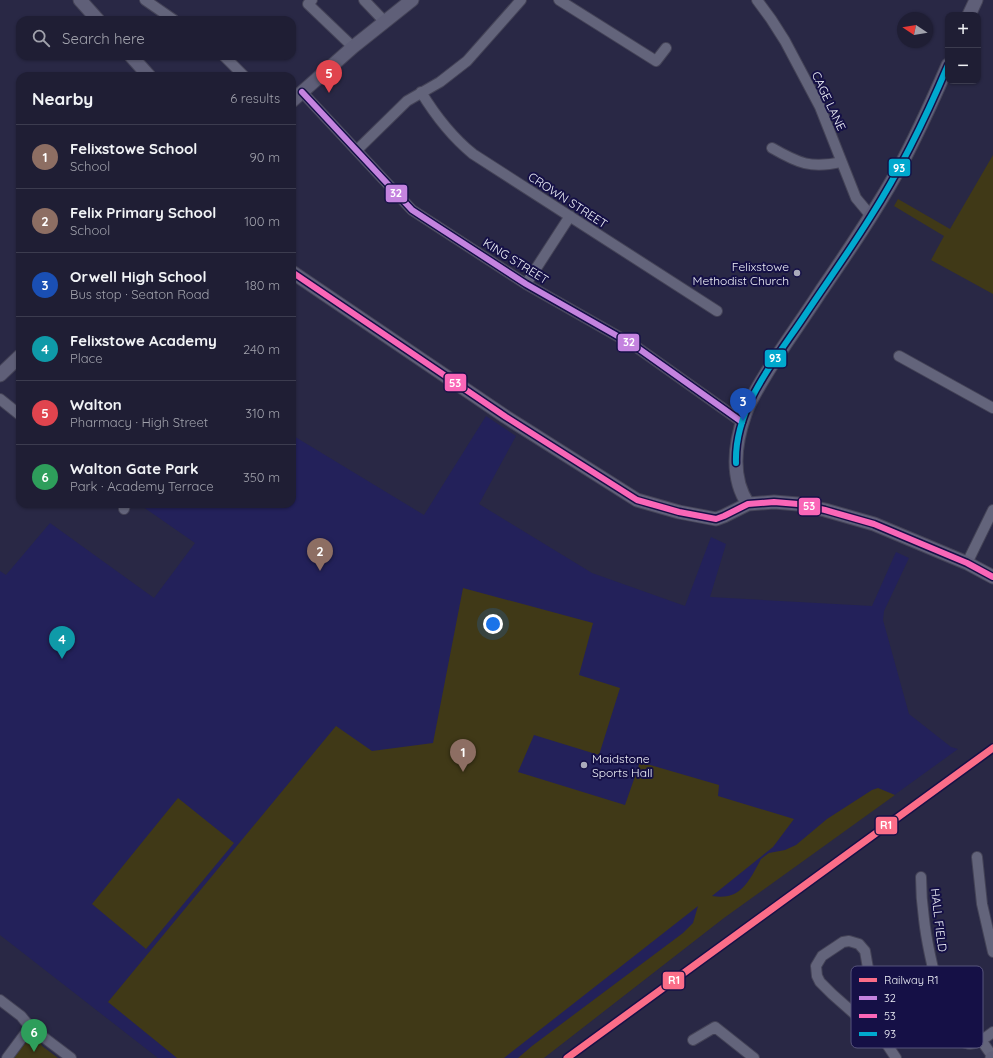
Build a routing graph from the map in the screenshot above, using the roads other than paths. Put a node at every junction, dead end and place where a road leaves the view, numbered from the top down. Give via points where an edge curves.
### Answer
1 (80, 0) edge
2 (145, 0) edge
3 (312, 0) edge
4 (364, 0) edge
5 (412, 0) edge
6 (521, 0) edge
7 (559, 0) edge
8 (976, 0) edge
9 (760, 1) edge
10 (970, 12) edge
11 (94, 16) edge
12 (168, 16) edge
13 (385, 22) junction
14 (354, 47) junction
15 (666, 48) dead end
16 (134, 60) edge
17 (228, 60) edge
18 (145, 72) edge
19 (240, 72) edge
20 (945, 72) edge
21 (302, 92) junction
22 (421, 92) junction
23 (296, 97) edge
24 (772, 148) dead end
25 (357, 150) junction
26 (841, 162) junction
27 (570, 216) junction
28 (871, 216) junction
29 (296, 275) edge
30 (526, 284) junction
31 (717, 310) dead end
32 (899, 356) dead end
33 (16, 360) edge
34 (0, 375) edge
35 (0, 399) edge
36 (993, 408) edge
37 (16, 412) edge
38 (742, 422) junction
39 (748, 504) junction
40 (993, 510) edge
41 (967, 563) junction
42 (993, 577) edge
43 (977, 857) dead end
44 (921, 877) dead end
45 (993, 952) edge
46 (868, 966) edge
47 (933, 966) edge
48 (0, 1000) edge
49 (851, 1011) edge
50 (30, 1027) junction
51 (993, 1032) edge
52 (983, 1039) edge
53 (693, 1040) dead end
54 (983, 1047) edge
55 (889, 1048) edge
56 (7, 1058) edge
57 (71, 1058) edge
58 (754, 1058) edge
59 (896, 1058) edge
60 (993, 1058) edge

1 - 11 street
2 - 12 street
3 - 14 street via 308,4
4 - 13 street
5 - 13 street
6 - 22 street via 467,62 440,82
7 - 15 street via 656,61
8 - 10 street
9 - 26 street, CAGE LANE via 820,107
13 - 14 street
14 - 21 street
16 - 18 street
17 - 19 street
20 - 28 street via 906,155
21 - 23 street
21 - 25 street, KING STREET
22 - 25 street via 406,101
22 - 27 street, CROWN STREET via 435,114 473,154
24 - 26 street via 806,164 828,165
25 - 30 street, KING STREET via 412,210
26 - 28 street, CAGE LANE via 856,198
27 - 30 street
27 - 31 street, CROWN STREET
28 - 38 street via 774,362
29 - 39 street via 506,417 637,500 716,519
30 - 38 street, KING STREET via 635,346
32 - 36 street
33 - 34 street
35 - 37 street
38 - 39 street via 736,468 739,487
39 - 41 street via 774,502 825,510 874,524
40 - 41 street
41 - 42 street
43 - 45 street via 982,904
44 - 47 street, HALL FIELD via 927,942
46 - 49 street via 865,951 859,944 849,941 843,942 822,956 816,966 817,976 825,988
48 - 50 street
50 - 56 street
50 - 57 street
51 - 52 street
53 - 58 street via 715,1027
54 - 60 street
55 - 59 street

